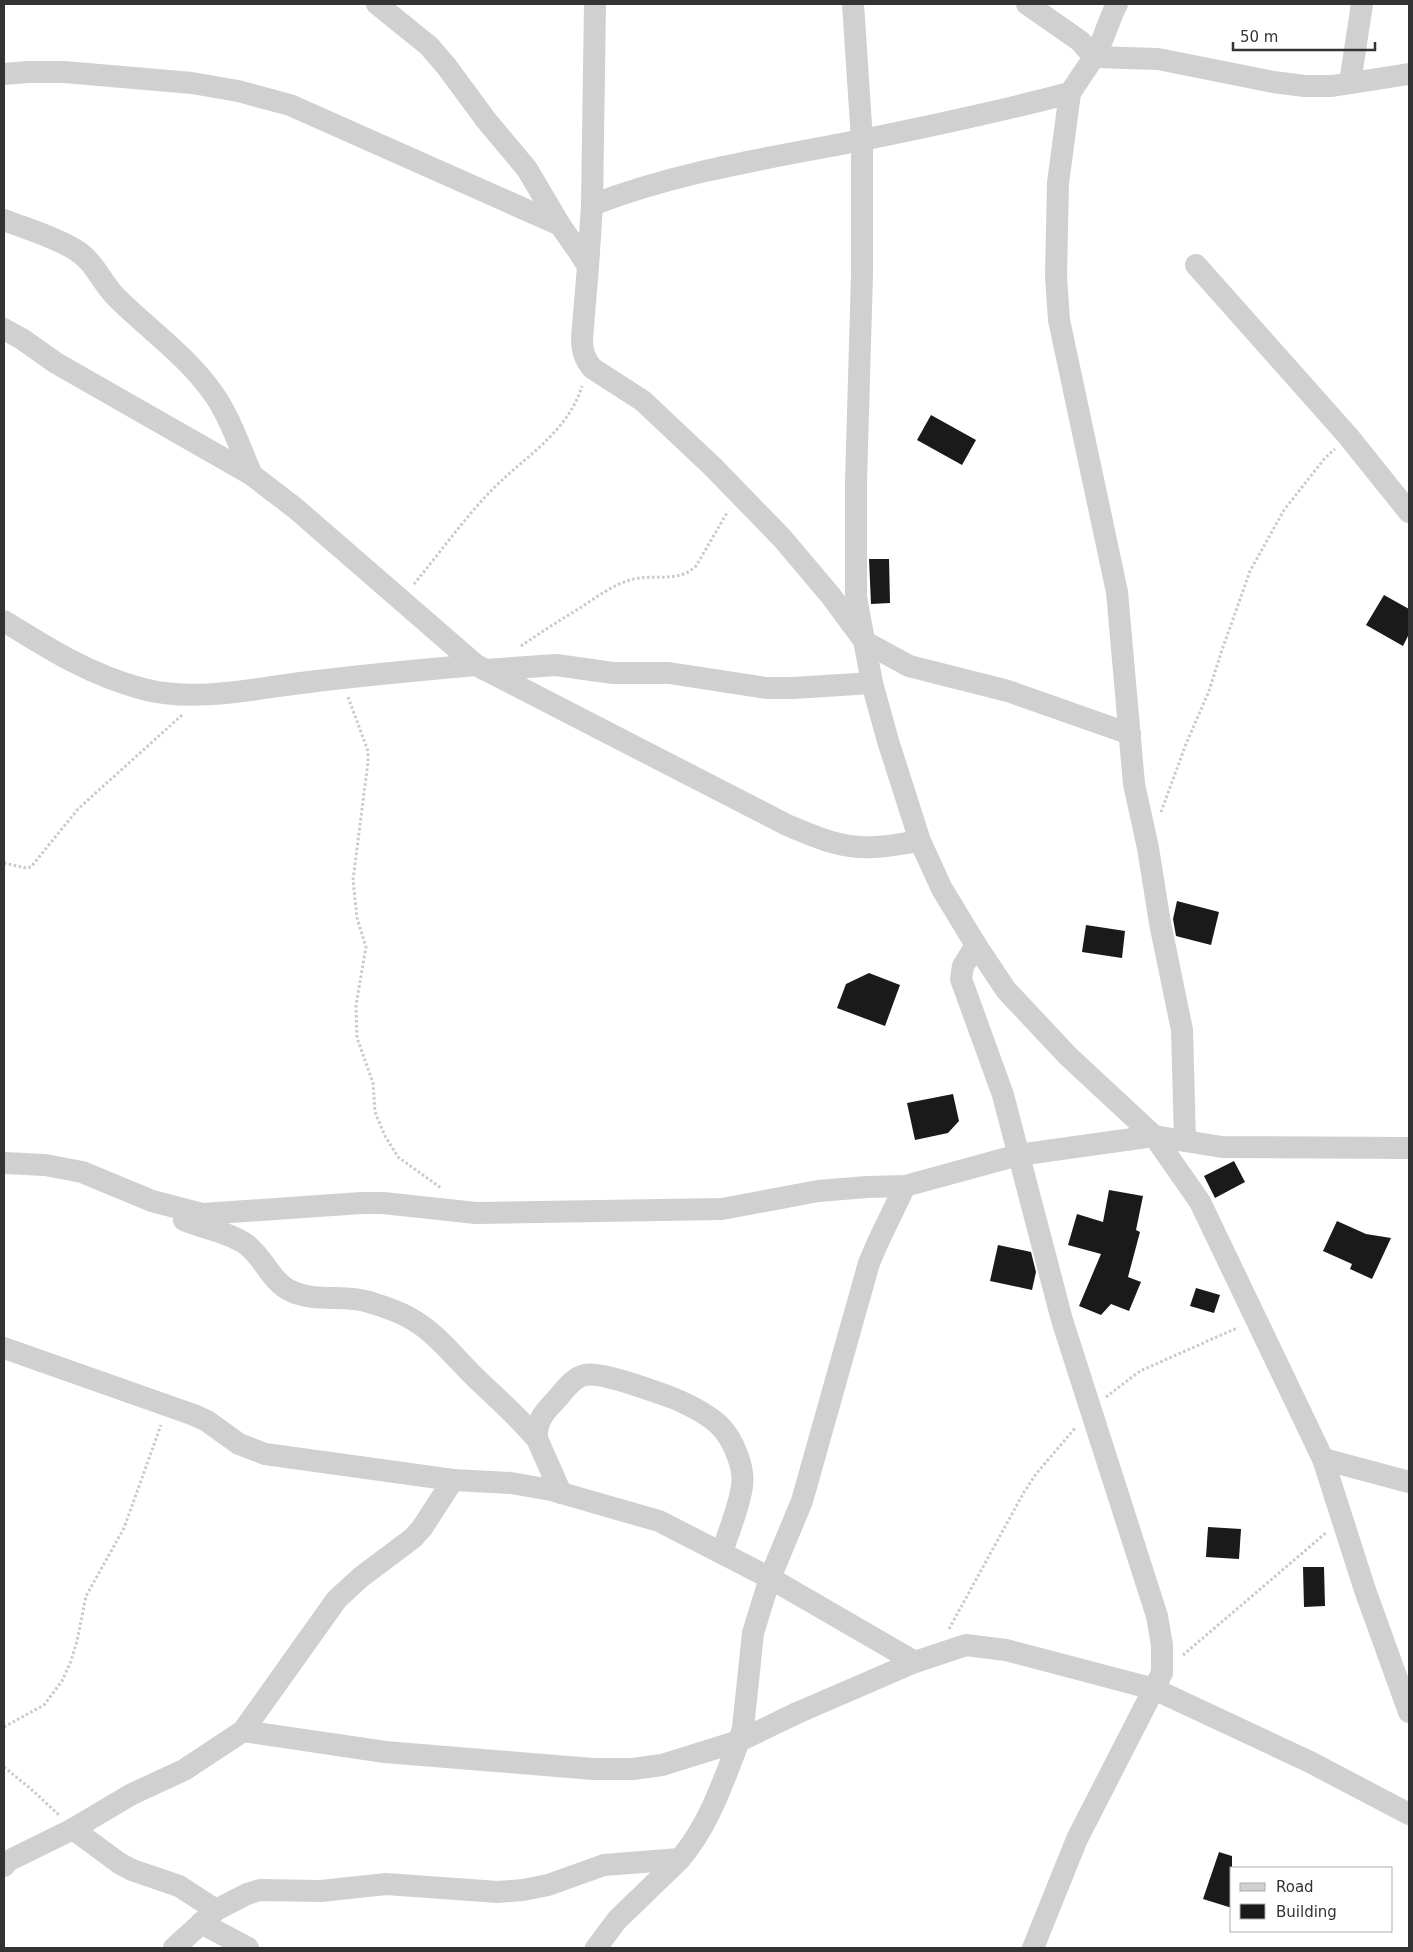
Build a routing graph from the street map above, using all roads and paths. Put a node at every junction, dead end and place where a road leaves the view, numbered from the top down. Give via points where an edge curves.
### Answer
1 (377, 4) edge
2 (595, 4) edge
3 (853, 4) edge
4 (1027, 4) edge
5 (1117, 4) edge
6 (1362, 4) edge
7 (1094, 56) junction
8 (4, 74) edge
9 (1409, 74) edge
10 (1350, 83) junction
11 (1070, 93) junction
12 (862, 140) junction
13 (592, 205) junction
14 (4, 220) edge
15 (560, 225) junction
16 (1196, 265) dead end
17 (588, 267) junction
18 (4, 329) edge
19 (586, 360) junction
20 (1348, 436) junction
21 (252, 475) junction
22 (739, 492) junction
23 (1409, 512) edge
24 (401, 600) junction
25 (4, 621) edge
26 (865, 642) junction
27 (520, 647) dead end
28 (481, 668) junction
29 (341, 678) junction
30 (872, 683) junction
31 (205, 694) junction
32 (1130, 734) junction
33 (1161, 814) dead end
34 (920, 842) junction
35 (4, 863) edge
36 (976, 945) junction
37 (1154, 1136) junction
38 (1185, 1141) junction
39 (1409, 1148) edge
40 (1018, 1155) junction
41 (4, 1163) edge
42 (905, 1186) junction
43 (446, 1191) dead end
44 (171, 1207) junction
45 (1256, 1320) junction
46 (4, 1348) edge
47 (168, 1407) junction
48 (1091, 1410) junction
49 (536, 1439) junction
50 (1323, 1460) junction
51 (1408, 1478) edge
52 (453, 1480) junction
53 (562, 1493) junction
54 (1342, 1519) junction
55 (722, 1553) junction
56 (770, 1578) junction
57 (924, 1659) junction
58 (1158, 1681) junction
59 (1409, 1712) edge
60 (4, 1727) edge
61 (243, 1731) junction
62 (739, 1741) junction
63 (4, 1767) edge
64 (1409, 1814) edge
65 (74, 1829) junction
66 (680, 1859) junction
67 (4, 1866) edge
68 (208, 1916) junction
69 (174, 1948) edge
70 (248, 1948) edge
71 (596, 1948) edge
72 (1033, 1948) edge

1 - 15 street via 429,46 447,67 527,169
2 - 13 street
3 - 12 street
4 - 7 street via 1080,41
5 - 7 street
6 - 10 street
7 - 10 street via 1158,59 1305,86
7 - 11 street
8 - 15 street via 74,72 192,83 290,105
9 - 10 street
11 - 12 street
11 - 32 street via 1058,183 1056,276 1059,320 1117,592
12 - 13 street via 720,166 628,191
12 - 26 street via 856,597
13 - 17 street
14 - 21 street via 76,249 86,258 114,295 184,360 214,394
15 - 17 street
16 - 20 street
17 - 19 street via 582,338
18 - 21 street via 56,363
19 - 22 street via 592,368 654,410
19 - 24 path via 577,400 558,427 488,494
20 - 23 street
20 - 33 path via 1325,458 1284,510 1250,572 1210,691 1186,744
21 - 24 street
22 - 26 street via 831,596
22 - 27 path via 689,573 630,580 601,594
24 - 28 street
25 - 31 street via 68,660 98,674 144,690 179,695
26 - 30 street
26 - 32 street via 909,666 1008,691
28 - 29 street
28 - 30 street via 556,665 602,672 669,673 766,688
28 - 34 street via 787,825 825,841 874,848
29 - 31 street
29 - 43 path via 368,750 353,880 357,918 366,947 356,1005 356,1038 373,1083 375,1112 385,1136 398,1156
30 - 34 street
31 - 35 path via 78,809 31,867
32 - 38 street via 1134,784 1182,1030
34 - 36 street via 934,875
36 - 37 street via 1006,990 1068,1056
36 - 40 street via 963,966 961,979 1003,1095
37 - 38 street
37 - 40 street
37 - 45 street via 1200,1202
38 - 39 street via 1222,1147
40 - 42 street
40 - 48 street via 1054,1294
41 - 44 street via 45,1165 82,1172
42 - 44 street via 818,1191 722,1209 476,1213 361,1203 202,1214
42 - 56 street via 870,1263 802,1501
44 - 49 street via 182,1219 245,1244 276,1280 290,1290 314,1298 367,1301 417,1322 511,1410
45 - 48 path via 1140,1371
45 - 50 street
46 - 47 street
47 - 52 street via 207,1421 239,1444 265,1454
47 - 60 path via 124,1528 86,1596 77,1641 62,1681 44,1705
48 - 57 path via 1024,1492 965,1601
48 - 58 street via 1157,1616 1162,1645
49 - 53 street
49 - 55 street via 542,1414 576,1379 584,1375 601,1376 684,1402 725,1431 741,1463 742,1487
50 - 51 street
50 - 54 street
52 - 53 street via 511,1483
52 - 61 street via 413,1538 361,1576 337,1599
53 - 55 street via 659,1521
54 - 58 path
54 - 59 street via 1364,1590
55 - 56 street
56 - 57 street
56 - 62 street via 753,1633
57 - 58 street via 966,1645
57 - 62 street
58 - 64 street
58 - 72 street via 1077,1839
61 - 62 street via 385,1752 593,1769 656,1766
61 - 65 street via 184,1770 132,1794
62 - 66 street via 718,1796 693,1844
63 - 65 path
65 - 67 street via 8,1861
65 - 68 street via 119,1863 179,1886
66 - 68 street via 604,1865 548,1885 498,1892 386,1884 321,1891 260,1890
66 - 71 street via 617,1920
68 - 69 street
68 - 70 street

